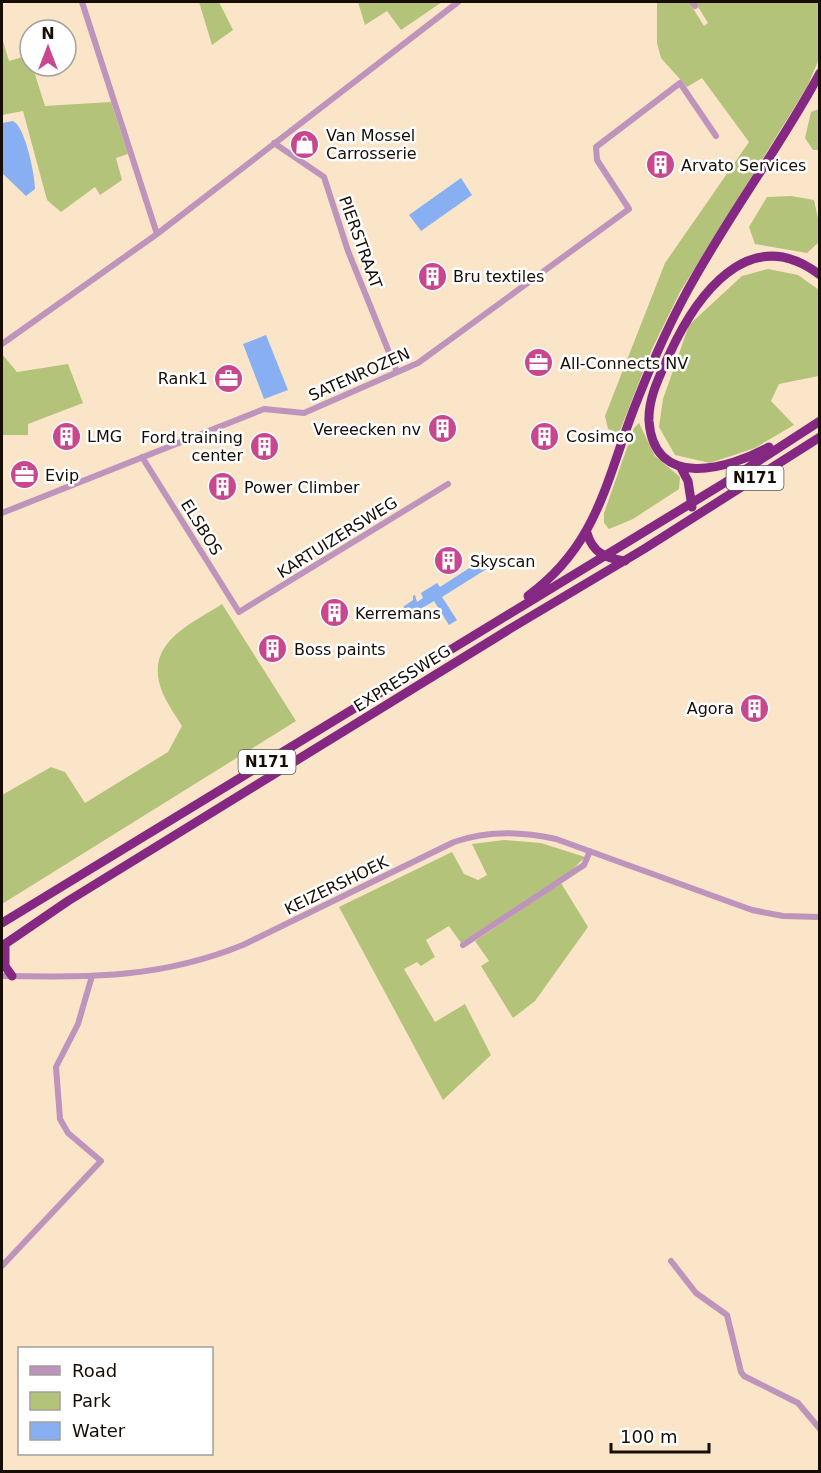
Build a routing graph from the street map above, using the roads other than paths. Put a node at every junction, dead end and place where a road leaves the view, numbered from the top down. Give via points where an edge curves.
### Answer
1 (82, 2) edge
2 (458, 2) edge
3 (819, 73) edge
4 (716, 136) dead end
5 (274, 143) junction
6 (157, 234) junction
7 (819, 275) edge
8 (2, 344) edge
9 (398, 372) junction
10 (819, 422) edge
11 (804, 431) junction
12 (819, 437) edge
13 (142, 457) junction
14 (680, 465) junction
15 (448, 484) dead end
16 (693, 502) junction
17 (2, 513) edge
18 (690, 519) junction
19 (587, 533) junction
20 (604, 556) junction
21 (625, 561) junction
22 (516, 608) junction
23 (239, 612) joint
24 (590, 851) junction
25 (819, 917) edge
26 (2, 923) edge
27 (463, 945) dead end
28 (3, 946) edge
29 (2, 969) edge
30 (2, 976) edge
31 (12, 976) junction
32 (92, 976) junction
33 (671, 1261) dead end
34 (2, 1266) edge
35 (819, 1429) edge

1 - 6 street
2 - 5 street
3 - 19 highway via 796,118 684,298 648,374
4 - 9 street, SATENROZEN via 680,83 596,147 597,160 630,209 422,360
5 - 6 street
5 - 9 street, PIERSTRAAT via 324,177 348,250
6 - 8 street
7 - 14 highway via 793,262 764,258 730,270 702,296 687,317 663,368 649,412 657,446
9 - 13 street, SATENROZEN via 304,413 266,408
10 - 11 highway, EXPRESSWEG / N171
11 - 14 highway via 732,465 710,470
11 - 16 highway, EXPRESSWEG / N171
12 - 18 highway, EXPRESSWEG / N171
13 - 17 street, SATENROZEN
13 - 23 street, ELSBOS
14 - 16 highway
15 - 23 street, KARTUIZERSWEG
16 - 18 highway
16 - 20 highway, EXPRESSWEG / N171
18 - 21 highway, EXPRESSWEG / N171
19 - 20 highway via 591,546
19 - 22 highway via 550,580
20 - 21 highway
20 - 22 highway, EXPRESSWEG / N171
21 - 28 highway, EXPRESSWEG / N171 via 69,901
22 - 26 highway, EXPRESSWEG / N171
24 - 25 street, KEIZERSHOEK via 752,910
24 - 27 street via 584,865
24 - 32 street, KEIZERSHOEK via 541,835 510,832 473,836 227,951 158,971
28 - 31 highway via 5,966
29 - 31 street
30 - 31 street, KEIZERSHOEK
31 - 32 street, KEIZERSHOEK
32 - 34 street via 78,1024 56,1067 60,1119 68,1133 101,1161
33 - 35 street via 696,1293 727,1315 744,1376 798,1403

